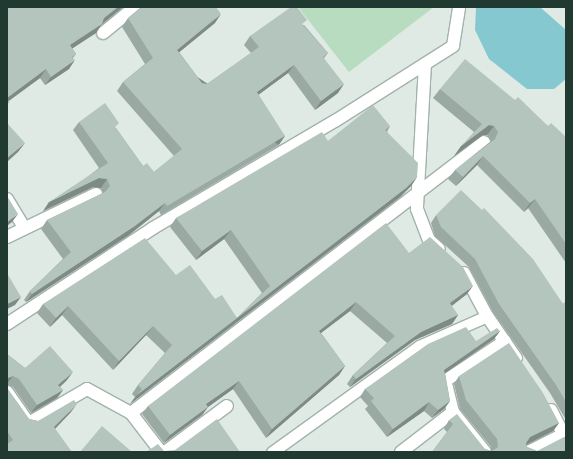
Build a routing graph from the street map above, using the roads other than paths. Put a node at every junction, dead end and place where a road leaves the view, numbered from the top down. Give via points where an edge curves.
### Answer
1 (135, 7) edge
2 (459, 7) edge
3 (102, 33) edge
4 (425, 64) junction
5 (484, 142) dead end
6 (418, 192) junction
7 (96, 194) dead end
8 (7, 199) edge
9 (24, 227) junction
10 (7, 237) edge
11 (446, 256) edge
12 (457, 266) edge
13 (487, 316) junction
14 (7, 324) edge
15 (505, 341) junction
16 (522, 366) edge
17 (7, 392) edge
18 (544, 397) edge
19 (227, 406) dead end
20 (453, 412) junction
21 (131, 414) junction
22 (564, 434) edge
23 (161, 452) edge
24 (165, 452) edge
25 (272, 452) edge
26 (401, 452) edge
27 (484, 452) edge
28 (528, 452) edge

1 - 3 street
2 - 4 street via 453,46
4 - 6 street
4 - 14 street via 335,121 153,228
5 - 6 street
6 - 11 street via 417,209 429,240
6 - 21 street
7 - 9 street
8 - 9 street
9 - 10 street
12 - 13 street via 463,271
13 - 15 street
13 - 25 lane via 419,346
15 - 16 street
15 - 20 street via 445,380
17 - 21 street via 29,423 86,389
18 - 22 street
19 - 24 street
20 - 26 street
20 - 27 street
21 - 23 street
22 - 28 street

